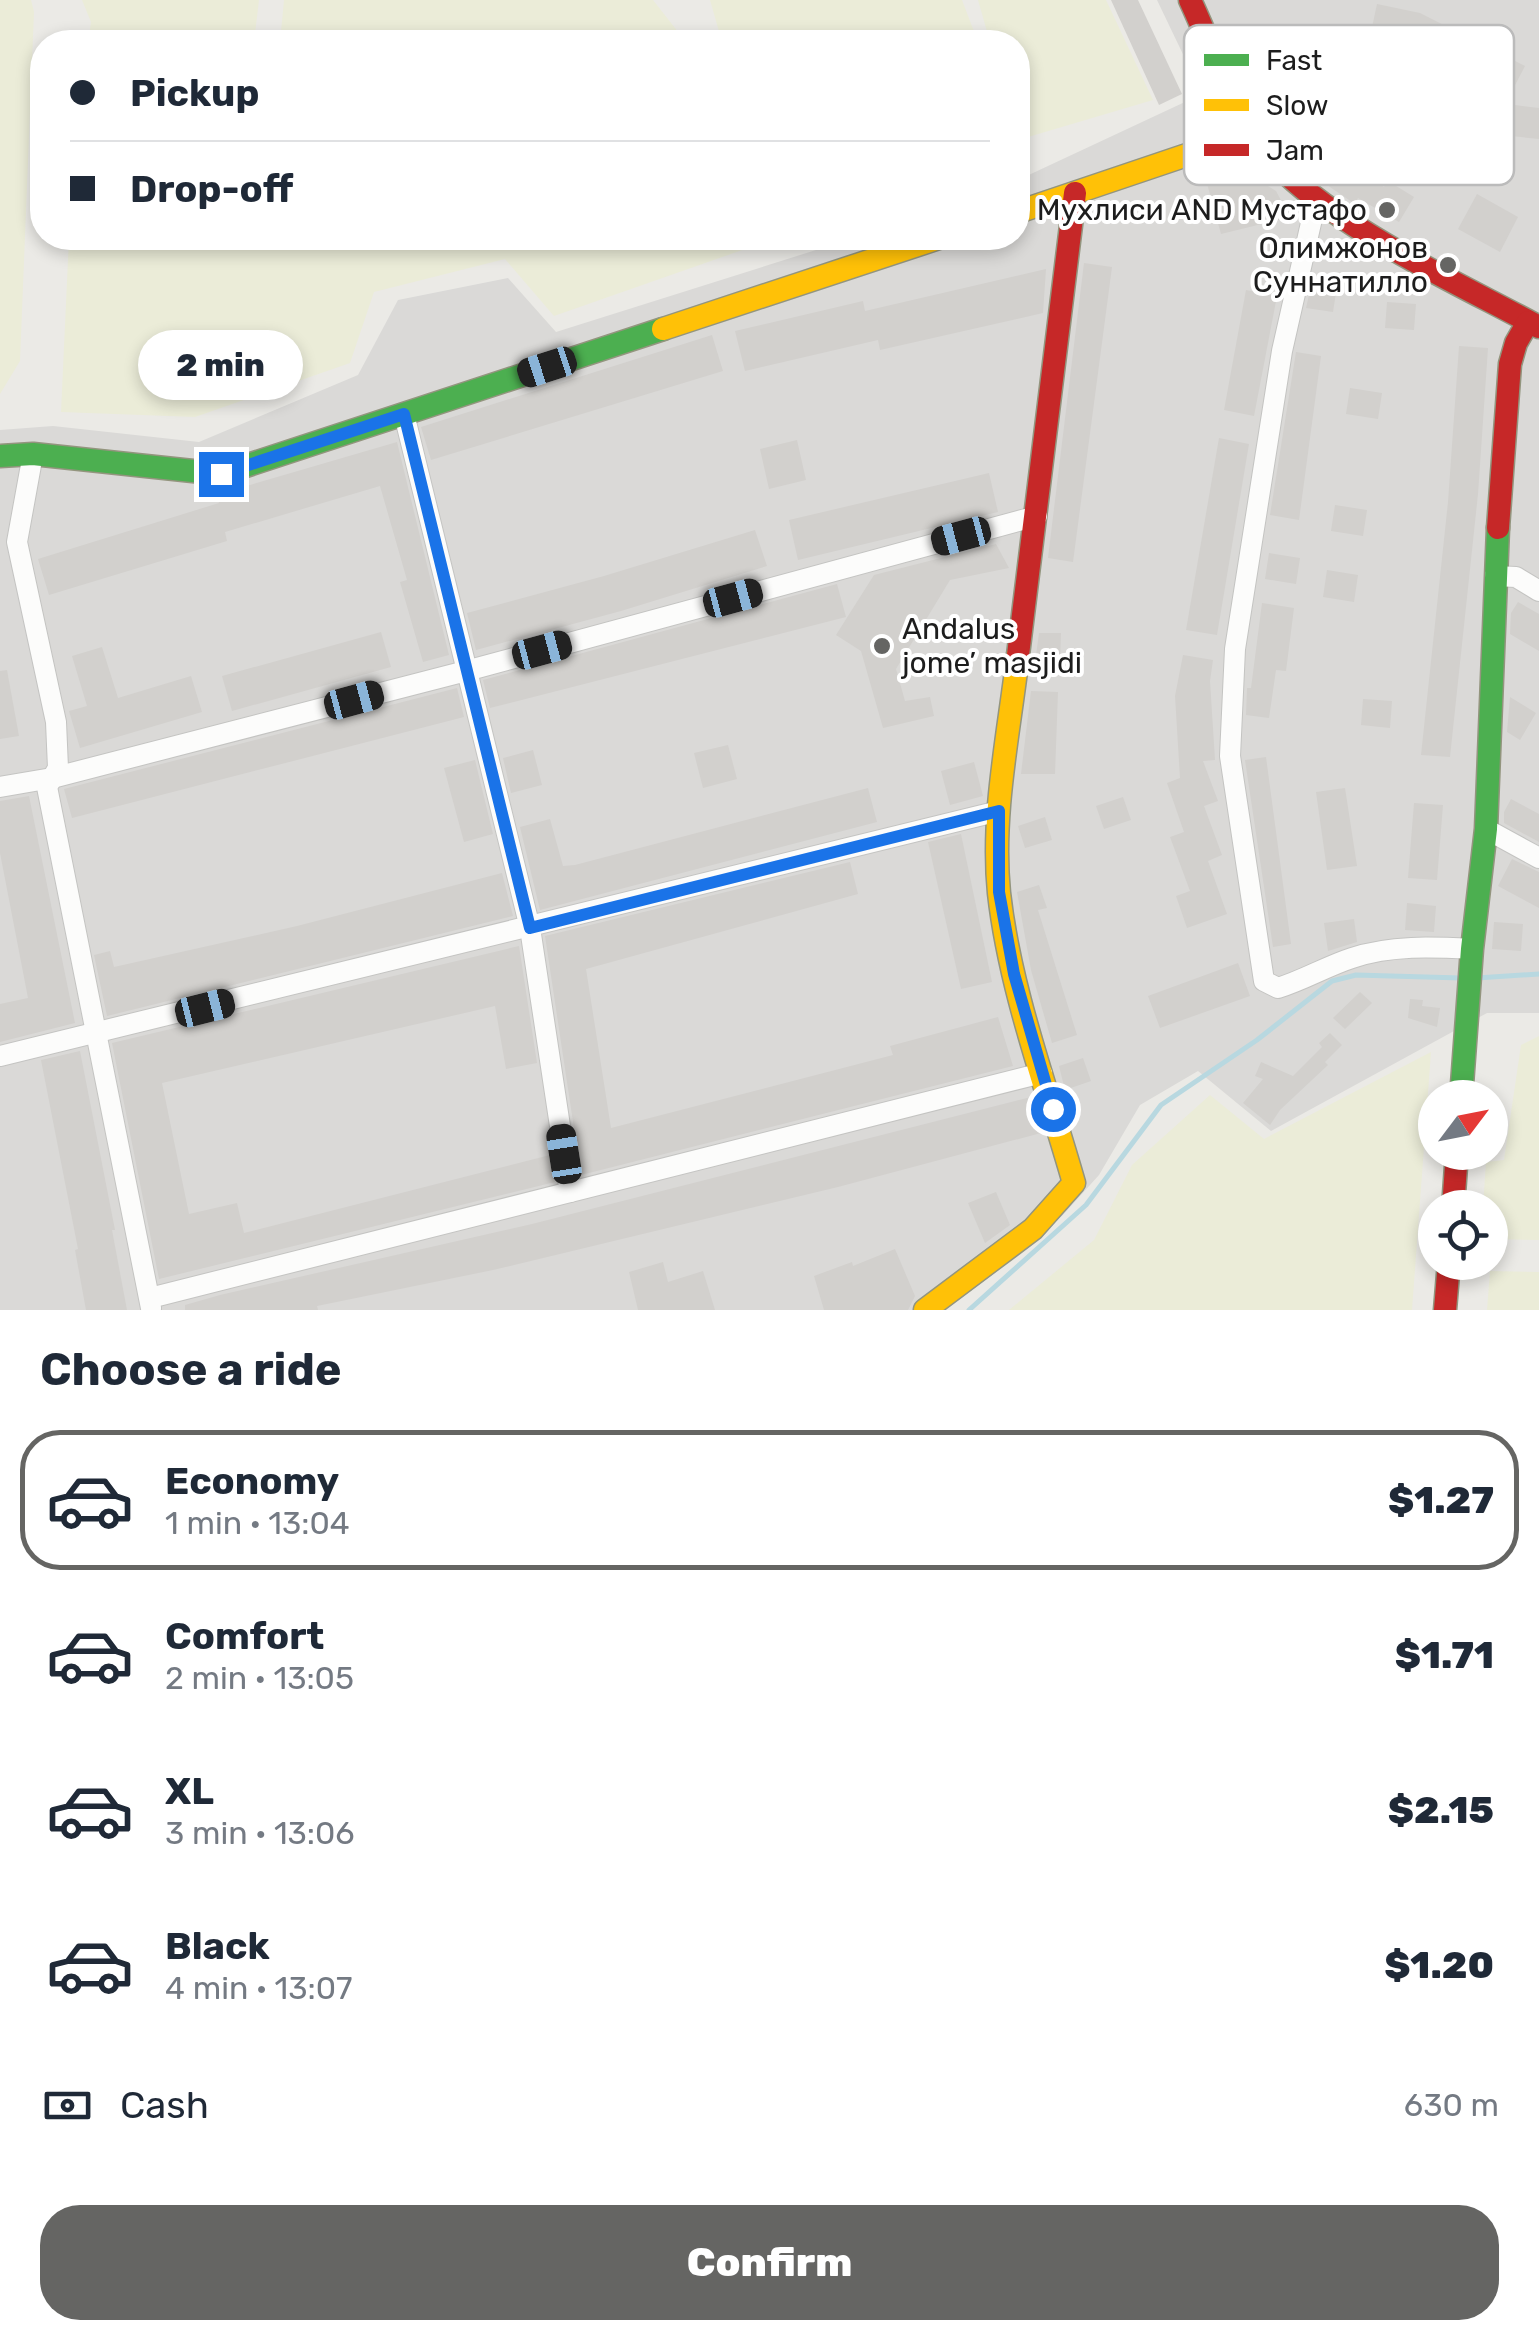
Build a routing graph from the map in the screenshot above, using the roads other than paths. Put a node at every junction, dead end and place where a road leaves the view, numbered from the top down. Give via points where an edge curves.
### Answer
1 (1190, 0) edge
2 (1202, 25) edge
3 (1184, 155) edge
4 (1298, 185) edge
5 (1074, 193) junction
6 (1316, 201) junction
7 (1030, 208) edge
8 (903, 250) edge
9 (1534, 324) edge
10 (404, 414) junction
11 (33, 454) junction
12 (0, 456) edge
13 (1037, 516) junction
14 (1496, 576) junction
15 (1539, 592) edge
16 (466, 671) junction
17 (52, 778) junction
18 (0, 788) edge
19 (999, 811) junction
20 (1486, 829) junction
21 (1539, 858) edge
22 (530, 928) junction
23 (1471, 956) junction
24 (97, 1035) junction
25 (0, 1056) edge
26 (1042, 1073) junction
27 (1462, 1080) edge
28 (570, 1192) junction
29 (1447, 1280) edge
30 (151, 1304) edge
31 (925, 1310) edge
32 (1445, 1310) edge

1 - 2 street
3 - 5 street
4 - 6 street
5 - 7 street
5 - 13 street
6 - 9 street
6 - 23 street via 1282,351 1235,648 1230,756 1264,981 1278,988 1378,951 1426,946
8 - 10 street
9 - 14 street via 1516,343 1510,364
10 - 11 street via 221,474
10 - 16 street
11 - 12 street
11 - 17 street via 17,542 56,722 58,768
13 - 16 street
13 - 19 street
14 - 15 street via 1516,578
14 - 20 street
16 - 17 street
16 - 22 street
17 - 18 street
17 - 24 street via 47,788
19 - 22 street
19 - 26 street via 999,892
20 - 21 street
20 - 23 street
22 - 24 street
22 - 28 street
23 - 27 street
24 - 25 street
24 - 30 street
26 - 28 street
26 - 31 street via 1074,1183 1032,1229
28 - 30 street
29 - 32 street

